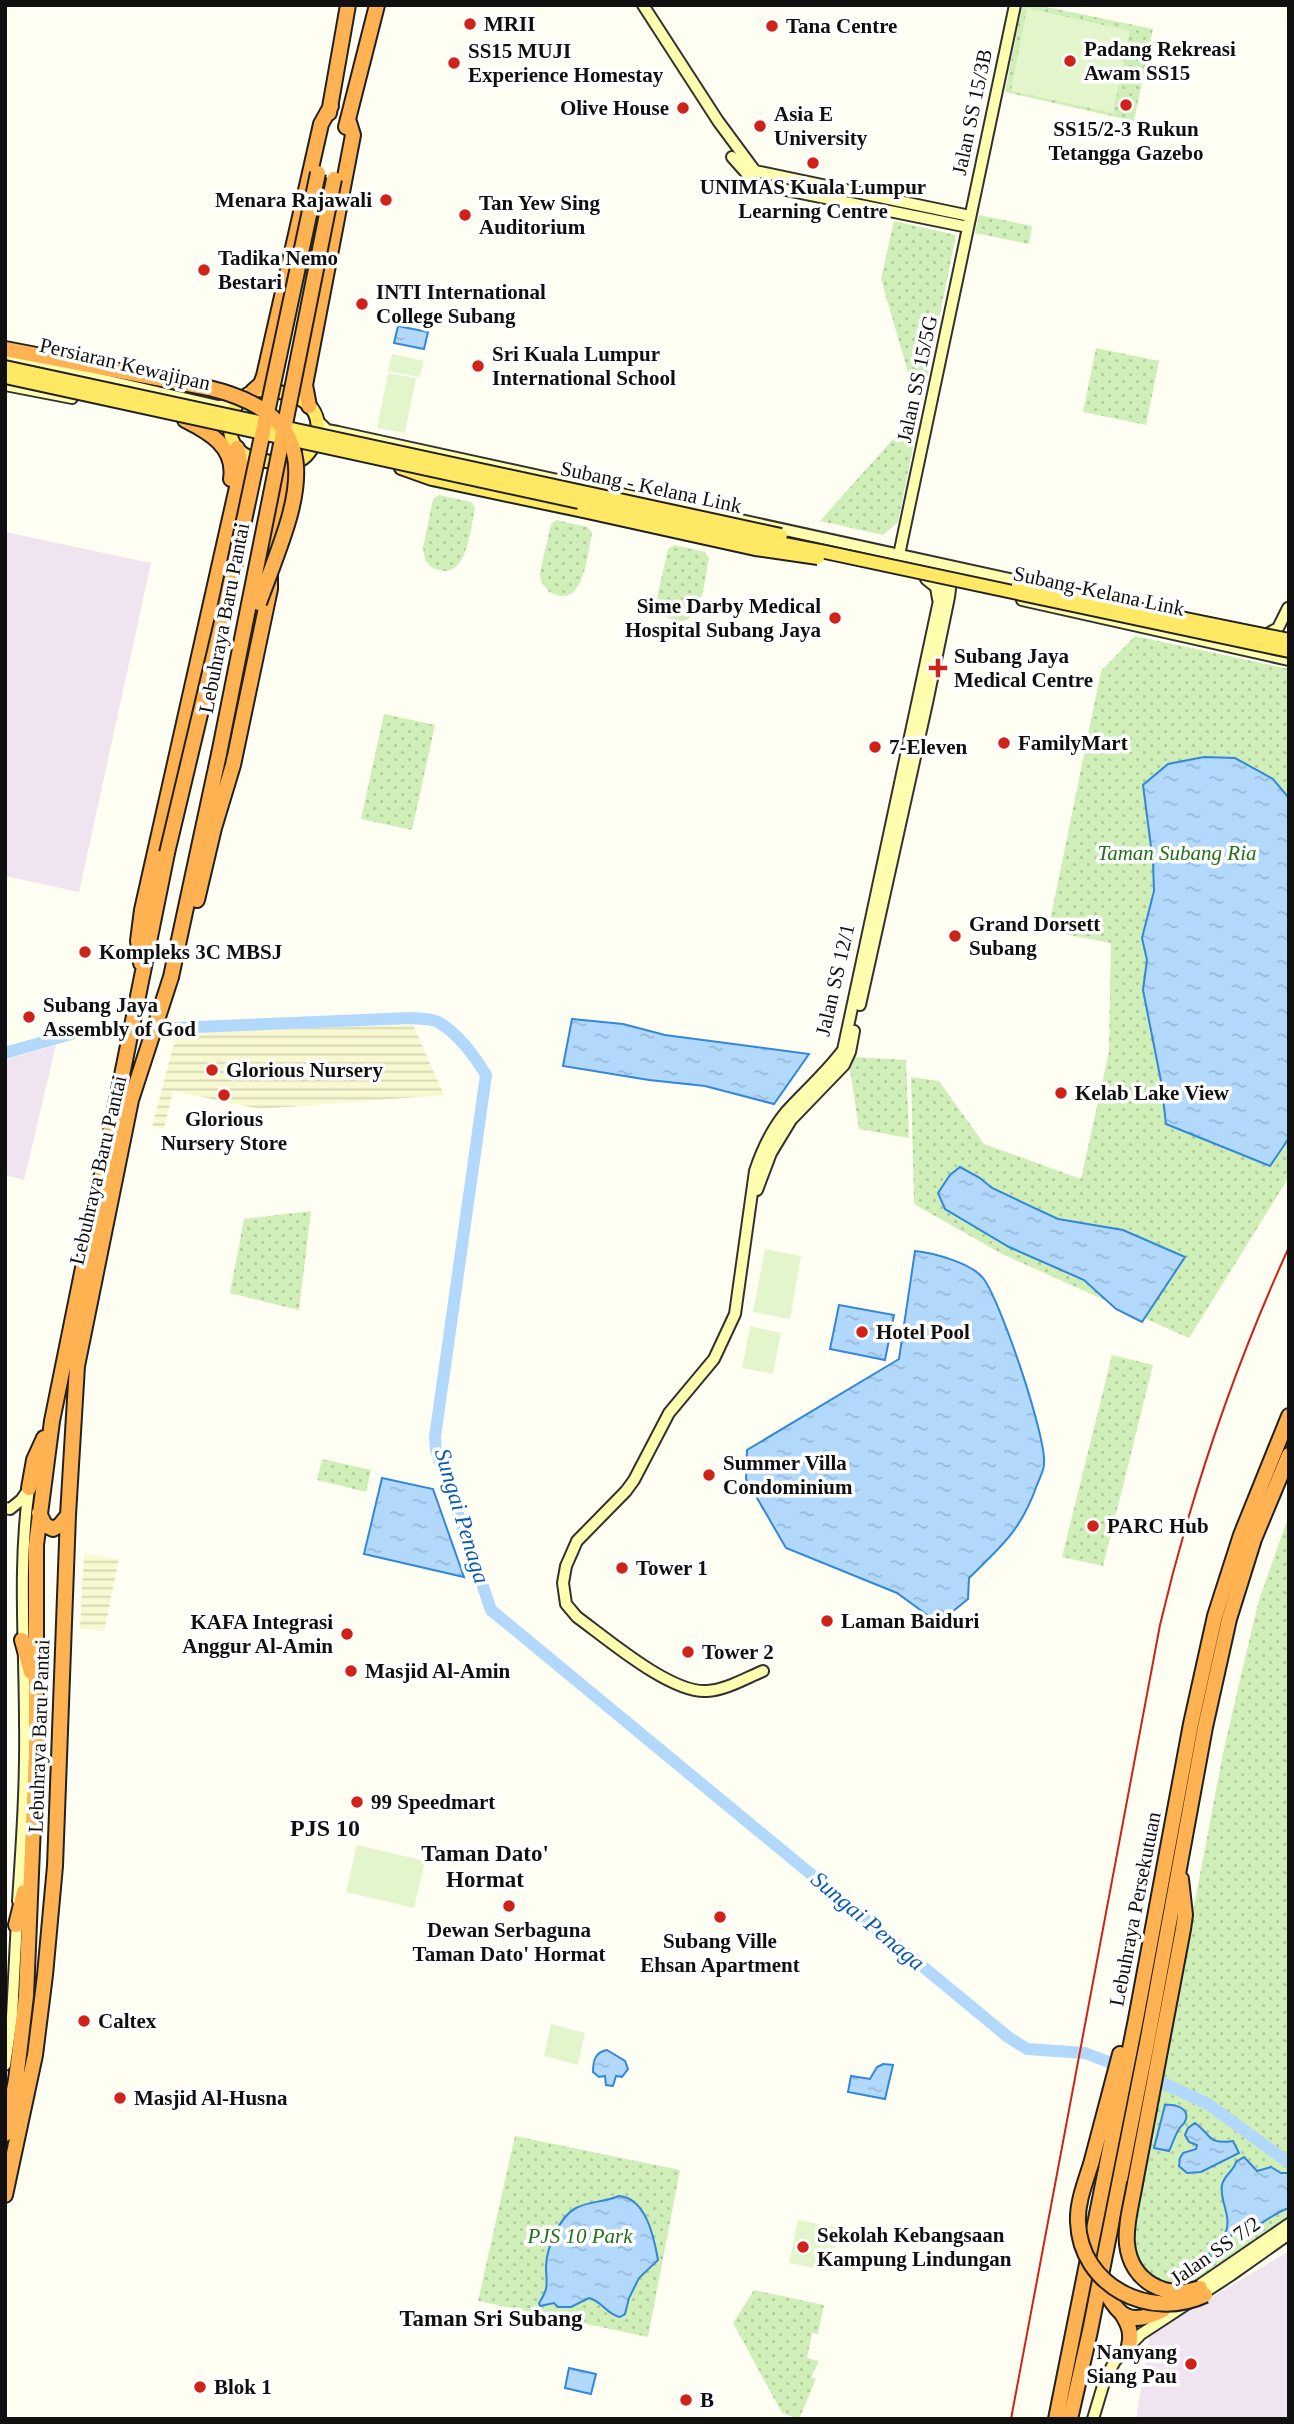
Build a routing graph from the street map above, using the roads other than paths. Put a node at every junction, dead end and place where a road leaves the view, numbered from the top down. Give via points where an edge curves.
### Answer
1 (348, 5) edge
2 (377, 5) edge
3 (643, 5) edge
4 (1014, 5) edge
5 (331, 106) junction
6 (348, 119) junction
7 (732, 157) dead end
8 (969, 221) junction
9 (5, 349) edge
10 (5, 357) edge
11 (5, 367) edge
12 (266, 368) junction
13 (307, 376) junction
14 (5, 377) edge
15 (5, 385) edge
16 (253, 391) junction
17 (236, 405) junction
18 (309, 406) junction
19 (185, 420) junction
20 (319, 422) junction
21 (234, 441) junction
22 (309, 453) junction
23 (295, 463) junction
24 (401, 468) junction
25 (280, 496) junction
26 (234, 498) junction
27 (229, 519) junction
28 (903, 539) junction
29 (860, 546) junction
30 (879, 551) junction
31 (899, 555) junction
32 (953, 568) junction
33 (901, 569) junction
34 (926, 579) junction
35 (947, 583) junction
36 (938, 602) junction
37 (1289, 607) edge
38 (1259, 637) junction
39 (1289, 645) edge
40 (1264, 655) junction
41 (1289, 660) edge
42 (214, 828) junction
43 (142, 974) junction
44 (171, 977) junction
45 (751, 1206) junction
46 (1289, 1416) edge
47 (52, 1421) junction
48 (1289, 1455) edge
49 (29, 1488) junction
50 (8, 1508) edge
51 (39, 1513) junction
52 (68, 1515) junction
53 (23, 1532) junction
54 (22, 1640) junction
55 (763, 1671) dead end
56 (38, 1689) junction
57 (30, 1867) junction
58 (16, 1925) junction
59 (1134, 2026) junction
60 (1154, 2045) junction
61 (5, 2065) edge
62 (5, 2134) edge
63 (5, 2195) edge
64 (1289, 2225) edge
65 (1289, 2235) edge
66 (1100, 2282) junction
67 (1203, 2292) junction
68 (1163, 2310) joint
69 (1122, 2314) junction
70 (1129, 2346) junction
71 (1056, 2419) edge
72 (1070, 2419) edge
73 (1093, 2419) edge

1 - 5 highway, Lebuhraya Baru Pantai
2 - 6 highway, Lebuhraya Baru Pantai
3 - 8 street via 755,171
4 - 8 street, Jalan SS 15/3B
5 - 12 highway via 321,124
5 - 43 highway, Lebuhraya Baru Pantai, bridge via 226,605
6 - 13 highway via 353,135
6 - 44 highway, Lebuhraya Baru Pantai, bridge
7 - 8 street via 756,184
8 - 28 street, Jalan SS 15/5G
9 - 42 highway, bridge via 248,399 274,417 284,431 295,459 297,491 259,603
10 - 17 street, Persiaran Kewajipan via 218,406
11 - 39 main road, Subang - Kelana Link, bridge
12 - 13 highway via 294,378
12 - 16 highway via 261,384
13 - 18 highway
14 - 33 main road, Subang - Kelana Link, bridge
15 - 19 street, Persiaran Kewajipan
16 - 17 main road
16 - 18 main road via 288,394
17 - 21 main road
18 - 20 main road
19 - 21 street, Persiaran Kewajipan via 215,426
19 - 27 highway via 209,433 227,453 232,472
20 - 22 main road
20 - 29 street via 327,430
21 - 23 main road via 242,453 256,459
21 - 26 highway via 240,462
22 - 23 main road
22 - 24 street via 325,450
23 - 25 highway
24 - 33 main road, bridge via 432,479 755,549
24 - 34 street
25 - 26 highway via 271,482 257,479
25 - 42 highway via 269,548 270,589 233,765
26 - 27 highway
27 - 43 highway via 142,910 138,941
28 - 30 street
28 - 31 street, Jalan SS 15/5G
29 - 30 street
29 - 32 street
30 - 31 street
31 - 32 street
32 - 35 street
32 - 38 street
33 - 39 main road, Subang-Kelana Link, bridge
34 - 35 street
34 - 36 street via 936,587
35 - 36 street, Jalan SS 12/1
35 - 40 street
35 - 45 street, Jalan SS 12/1 via 927,703 850,1052 844,1065 791,1120 771,1153
36 - 45 street, Jalan SS 12/1 via 843,1050 785,1114 762,1149
37 - 38 street via 1276,631
37 - 39 street via 1284,637
38 - 39 street
39 - 40 street
40 - 41 street
42 - 44 highway via 182,958
43 - 47 highway, Lebuhraya Baru Pantai
44 - 52 highway, Lebuhraya Baru Pantai via 137,1078 77,1366
45 - 55 street via 735,1314 721,1346 670,1413 626,1491 577,1541 563,1583 566,1604 576,1617 674,1683 707,1691
46 - 59 highway, Lebuhraya Persekutuan via 1241,1535 1215,1616
47 - 49 highway via 34,1460
47 - 51 highway, Lebuhraya Baru Pantai
48 - 60 highway, Lebuhraya Persekutuan via 1235,1593 1180,1860
49 - 50 street
49 - 53 street
50 - 53 street
51 - 52 highway via 53,1529
51 - 56 highway, Lebuhraya Baru Pantai
52 - 63 highway, Lebuhraya Baru Pantai via 60,1781 46,1975 35,2054
53 - 54 street
54 - 56 highway
54 - 58 street via 25,1727
56 - 57 highway, Lebuhraya Baru Pantai
57 - 58 highway
57 - 62 highway, Lebuhraya Baru Pantai via 23,2028
58 - 61 street
59 - 67 highway, bridge via 1125,2037 1077,2223 1084,2249 1110,2285 1142,2302 1170,2305 1186,2303
59 - 71 highway, Lebuhraya Persekutuan
60 - 66 highway, Lebuhraya Persekutuan via 1134,2104
60 - 67 highway, bridge via 1127,2244 1135,2268 1156,2288
64 - 67 street
64 - 68 street, Jalan SS 7/2
65 - 67 street
65 - 70 street, Jalan SS 7/2
66 - 69 highway
66 - 72 highway, Lebuhraya Persekutuan
68 - 69 highway via 1146,2319
69 - 70 highway via 1130,2329
70 - 73 street, Jalan SS 7/2 via 1105,2379

